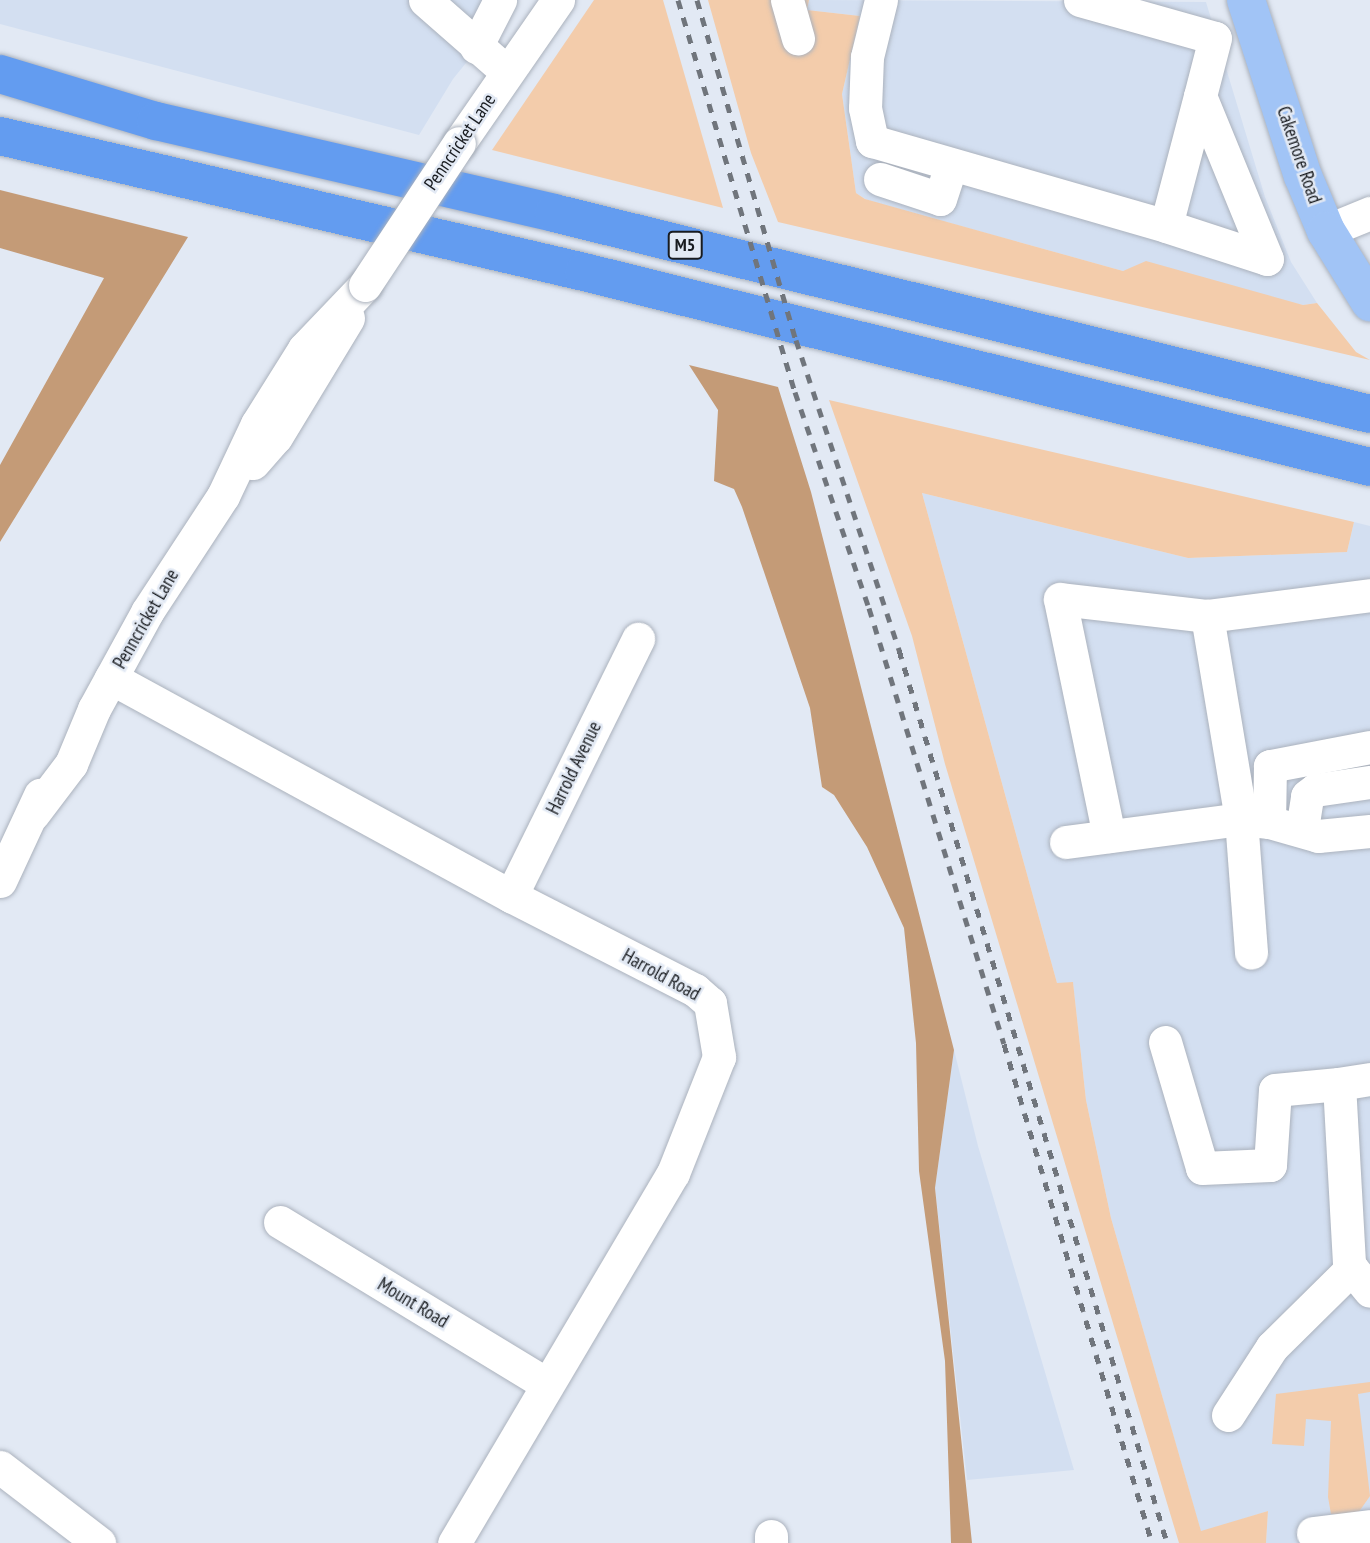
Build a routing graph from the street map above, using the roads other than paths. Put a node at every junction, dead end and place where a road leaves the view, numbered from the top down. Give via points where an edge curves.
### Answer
1 (425, 0) edge
2 (500, 0) edge
3 (558, 0) edge
4 (787, 0) edge
5 (881, 0) edge
6 (1080, 0) edge
7 (1250, 12) edge
8 (798, 38) dead end
9 (1215, 38) junction
10 (476, 47) junction
11 (507, 72) junction
12 (0, 74) edge
13 (1200, 96) junction
14 (0, 136) edge
15 (951, 166) junction
16 (880, 179) dead end
17 (1370, 213) edge
18 (1166, 226) junction
19 (1326, 231) junction
20 (1370, 302) edge
21 (1370, 414) edge
22 (1370, 467) edge
23 (1370, 594) edge
24 (1207, 616) junction
25 (638, 639) dead end
26 (111, 678) junction
27 (1370, 747) edge
28 (1370, 782) edge
29 (1255, 821) junction
30 (1302, 829) junction
31 (1370, 831) edge
32 (1109, 836) junction
33 (1066, 842) dead end
34 (0, 881) edge
35 (510, 896) junction
36 (1251, 953) dead end
37 (1165, 1042) dead end
38 (1354, 1082) edge
39 (280, 1223) dead end
40 (1361, 1279) edge
41 (546, 1384) junction
42 (1228, 1415) dead end
43 (0, 1467) edge
44 (1370, 1526) edge
45 (1313, 1534) dead end
46 (99, 1543) edge
47 (454, 1543) edge

1 - 10 street
2 - 10 street
3 - 11 street, Penncricket Lane
4 - 8 street
5 - 15 street via 867,57 865,108 872,141
6 - 9 street
7 - 9 street
7 - 19 main road, Cakemore Road via 1303,176
9 - 13 street
10 - 11 street
11 - 26 street, Penncricket Lane, bridge via 365,285 303,349 257,424 223,496 147,612
12 - 21 highway, M5 via 156,121 554,213
13 - 18 street
13 - 18 street via 1267,259
14 - 22 highway via 584,272
15 - 16 street via 940,199
15 - 18 street
17 - 19 street
19 - 20 main road, Cakemore Road
23 - 24 street
24 - 29 street
24 - 32 street via 1060,599
25 - 35 street, Harrold Avenue
26 - 34 street, Penncricket Lane via 94,709 55,756
26 - 35 street, Harrold Road
27 - 29 street via 1270,766
28 - 30 street via 1315,790 1307,796
29 - 30 street
29 - 32 street
29 - 36 street
30 - 31 street via 1318,836
32 - 33 street
35 - 41 street, Harrold Road via 695,990 710,1003 718,1027 719,1057 673,1173
37 - 38 street via 1202,1168 1270,1166 1275,1090
38 - 40 street
39 - 41 street, Mount Road
40 - 42 street via 1272,1347
41 - 47 street, Harrold Road
43 - 46 street
44 - 45 street

